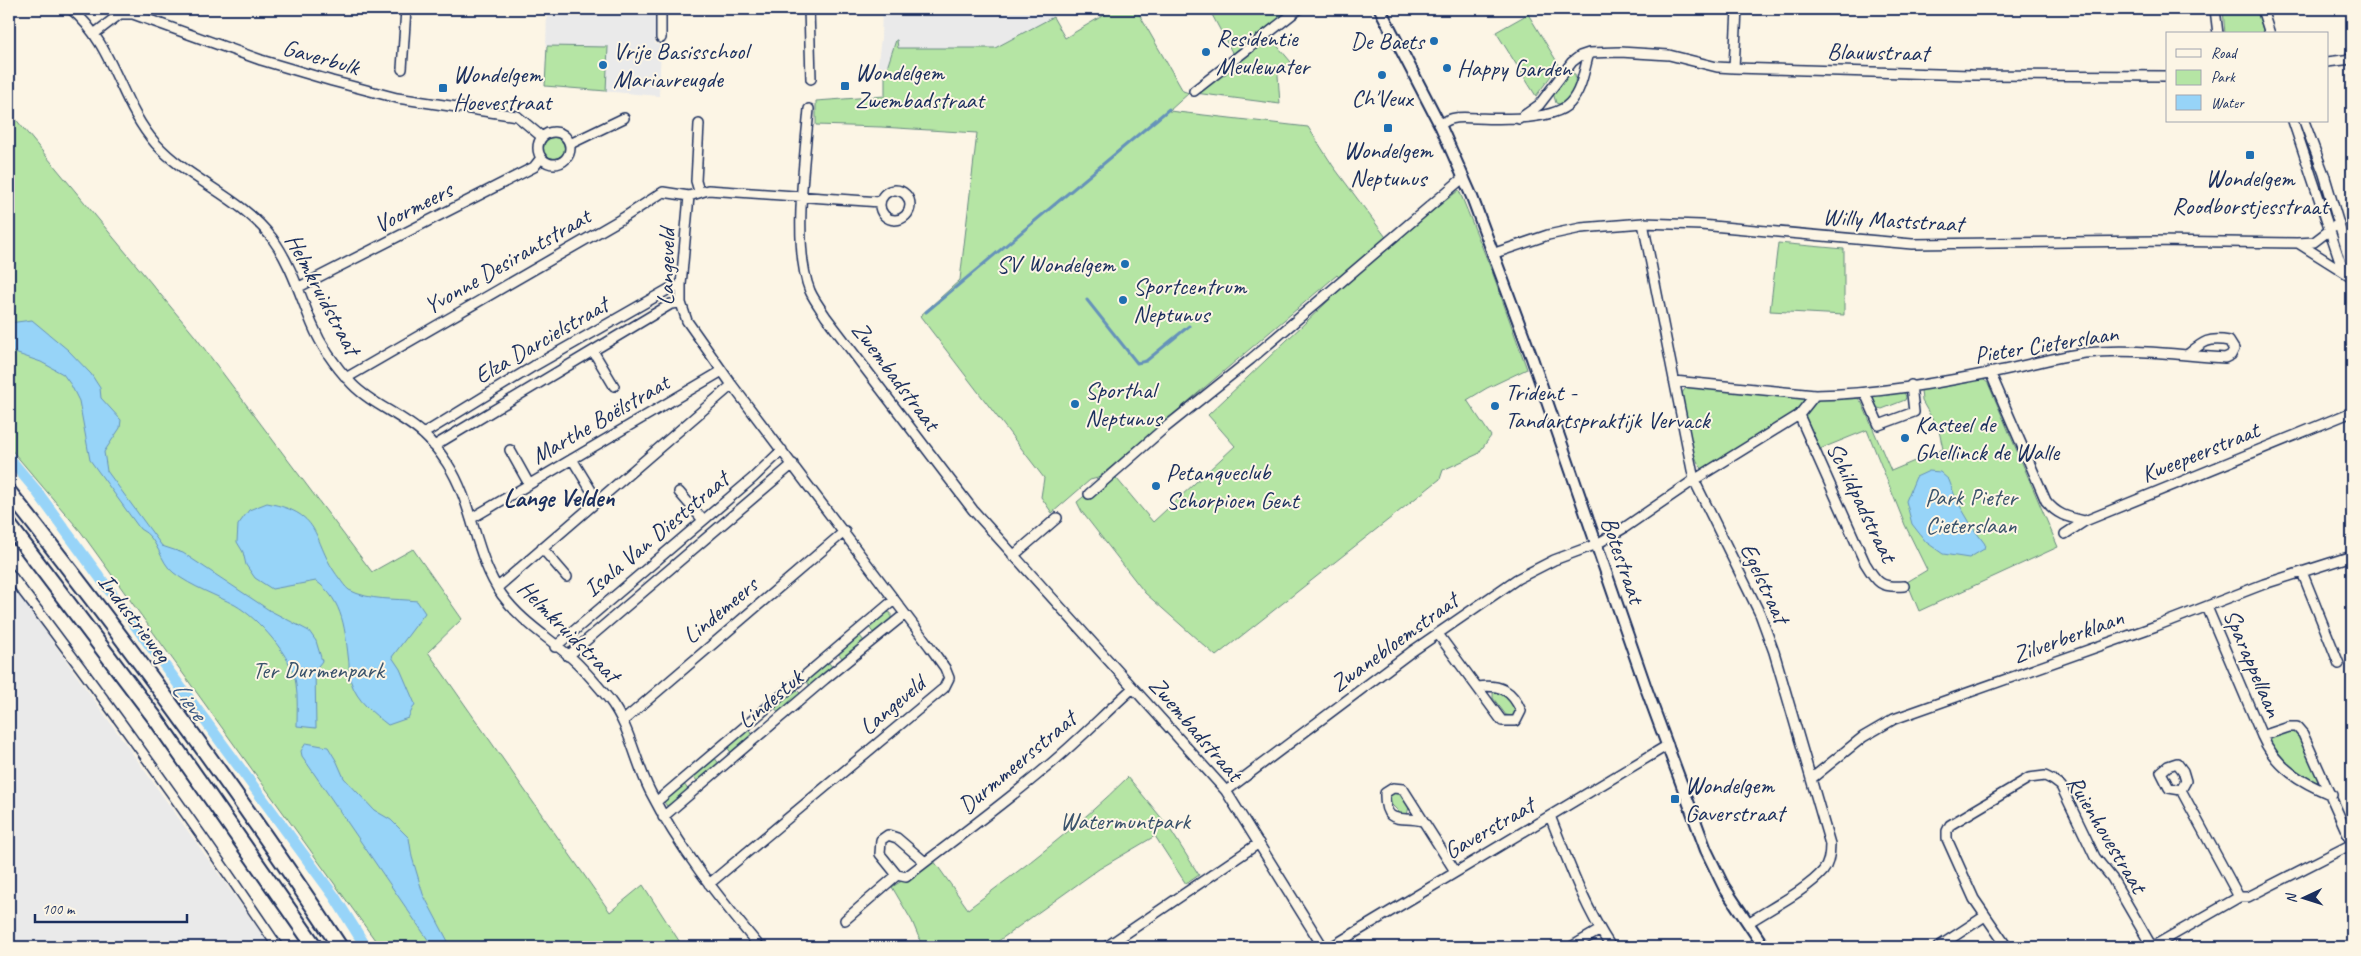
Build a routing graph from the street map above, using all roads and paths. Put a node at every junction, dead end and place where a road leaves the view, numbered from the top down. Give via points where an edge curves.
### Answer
1 (71, 9) edge
2 (406, 9) edge
3 (661, 9) edge
4 (809, 9) edge
5 (1299, 9) edge
6 (1380, 9) edge
7 (1737, 9) edge
8 (2215, 9) edge
9 (2262, 9) edge
10 (2218, 32) edge
11 (2269, 32) edge
12 (94, 34) junction
13 (661, 38) dead end
14 (1589, 53) junction
15 (2352, 59) edge
16 (2328, 62) edge
17 (1734, 68) junction
18 (402, 69) dead end
19 (2166, 76) edge
20 (811, 80) dead end
21 (1194, 91) dead end
22 (809, 109) dead end
23 (624, 118) dead end
24 (1519, 119) junction
25 (2294, 122) edge
26 (2304, 122) edge
27 (699, 124) dead end
28 (1440, 125) junction
29 (542, 136) junction
30 (570, 144) junction
31 (541, 158) junction
32 (1464, 178) junction
33 (699, 191) junction
34 (689, 196) junction
35 (802, 197) junction
36 (880, 202) dead end
37 (1643, 223) junction
38 (2339, 223) junction
39 (2330, 230) junction
40 (2297, 243) junction
41 (1492, 254) junction
42 (2348, 269) edge
43 (2352, 277) edge
44 (681, 285) junction
45 (299, 287) junction
46 (681, 303) junction
47 (593, 351) junction
48 (2187, 355) dead end
49 (534, 366) junction
50 (722, 371) junction
51 (1990, 372) junction
52 (346, 378) junction
53 (1674, 381) junction
54 (732, 385) junction
55 (1911, 385) junction
56 (614, 386) dead end
57 (531, 387) junction
58 (1864, 393) junction
59 (1815, 395) junction
60 (2352, 412) edge
61 (1799, 415) junction
62 (423, 434) junction
63 (434, 446) junction
64 (510, 450) dead end
65 (782, 450) junction
66 (572, 459) junction
67 (793, 464) junction
68 (1694, 480) junction
69 (529, 484) junction
70 (9, 492) edge
71 (679, 492) dead end
72 (1089, 494) dead end
73 (597, 500) junction
74 (472, 518) junction
75 (1058, 518) dead end
76 (703, 520) junction
77 (2085, 521) junction
78 (9, 525) edge
79 (845, 531) junction
80 (2065, 534) dead end
81 (1597, 544) junction
82 (542, 548) junction
83 (1013, 556) junction
84 (2352, 556) edge
85 (2302, 572) junction
86 (9, 573) edge
87 (567, 577) dead end
88 (1904, 586) dead end
89 (498, 587) junction
90 (894, 600) junction
91 (2207, 607) junction
92 (905, 614) junction
93 (1438, 634) junction
94 (555, 646) junction
95 (568, 656) junction
96 (2339, 664) dead end
97 (1478, 687) junction
98 (1133, 688) junction
99 (623, 721) junction
100 (2262, 736) junction
101 (1668, 745) junction
102 (1811, 779) junction
103 (2181, 790) dead end
104 (1226, 791) junction
105 (2332, 795) junction
106 (656, 802) junction
107 (663, 816) junction
108 (1550, 816) junction
109 (1422, 821) junction
110 (1259, 843) junction
111 (2352, 844) edge
112 (925, 862) junction
113 (1455, 871) junction
114 (896, 874) junction
115 (709, 884) junction
116 (2239, 897) junction
117 (1985, 916) junction
118 (845, 920) dead end
119 (1748, 922) junction
120 (1600, 930) junction
121 (278, 947) edge
122 (315, 947) edge
123 (340, 947) edge
124 (760, 947) edge
125 (1106, 947) edge
126 (1323, 947) edge
127 (1330, 947) edge
128 (1571, 947) edge
129 (1611, 947) edge
130 (1764, 947) edge
131 (1938, 947) edge
132 (2007, 947) edge
133 (2152, 947) edge

1 - 12 street, Helmkruidstraat
2 - 18 street
3 - 13 street
4 - 20 street
5 - 21 street
6 - 28 street, Botestraat
7 - 17 street
8 - 10 street
9 - 11 street
12 - 29 street, Gaverbulk via 120,14 133,14 261,60 332,81 397,98 517,116
12 - 45 street, Helmkruidstraat via 107,54 127,100 156,144 257,220 274,240
14 - 17 street, Blauwstraat via 1669,55
14 - 24 street via 1572,62 1542,101
14 - 24 street via 1578,90 1568,105 1560,110
15 - 16 street
17 - 19 street, Blauwstraat
22 - 35 street, Zwembadstraat
23 - 30 street
24 - 28 street via 1457,117
25 - 39 street
26 - 38 street
27 - 33 street via 696,181
28 - 32 street, Botestraat
29 - 30 street via 558,132 566,136
29 - 31 street via 538,147
30 - 31 street via 570,154 561,163 549,163
31 - 45 street, Voormeers via 534,167
32 - 41 street, Botestraat
32 - 72 street
33 - 34 street
33 - 35 street
34 - 44 street, Langeveld
34 - 52 street, Yvonne Desirantstraat via 663,192
35 - 36 street
35 - 83 street, Zwembadstraat via 802,249 810,291 826,317 973,510
37 - 40 street, Willy Maststraat via 1701,225 1912,244
37 - 41 street, Willy Maststraat via 1581,228 1548,235
37 - 53 street, Egelstraat
38 - 39 street, Willy Maststraat
38 - 42 street
39 - 40 street, Willy Maststraat via 2314,242
39 - 42 street
40 - 42 street, Willy Maststraat
41 - 81 street, Botestraat
42 - 43 street, Willy Maststraat
44 - 46 street, Langeveld
44 - 49 street, Elza Darcielstraat
45 - 52 street, Helmkruidstraat via 313,327 329,357
46 - 47 street, Elza Darcielstraat via 671,304
46 - 50 street, Langeveld via 687,321
47 - 56 street
47 - 57 street, Elza Darcielstraat
48 - 51 street, Pieter Cieterslaan via 2124,351 2084,354
49 - 57 street
49 - 62 street, Elza Darcielstraat
50 - 54 street, Langeveld
50 - 66 street, Marthe Boëlstraat
51 - 55 street, Pieter Cieterslaan
51 - 77 street via 2046,501 2063,517
52 - 62 street, Helmkruidstraat via 354,387
53 - 59 street, Pieter Cieterslaan
53 - 68 street, Egelstraat
54 - 65 street, Langeveld
54 - 73 street
55 - 58 street, Pieter Cieterslaan
55 - 58 street via 1914,412 1879,425
57 - 63 street, Elza Darcielstraat
58 - 59 street, Pieter Cieterslaan
59 - 61 street, Zwanebloemstraat
60 - 77 street, Kweepeerstraat
61 - 68 street, Zwanebloemstraat
61 - 88 street, Schildpadstraat via 1874,578 1888,587
62 - 63 street, Helmkruidstraat
63 - 74 street, Helmkruidstraat via 462,490
64 - 69 street
65 - 67 street, Langeveld
65 - 76 street, Isala Van Dieststraat
66 - 69 street, Marthe Boëlstraat
66 - 73 street
67 - 79 street, Langeveld
67 - 95 street, Isala Van Dieststraat
68 - 81 street, Zwanebloemstraat
68 - 102 street, Egelstraat via 1760,614
69 - 74 street, Marthe Boëlstraat
70 - 123 highway, Industrieweg via 137,658
71 - 76 street
73 - 82 street
74 - 89 street, Helmkruidstraat via 478,542
75 - 83 street
76 - 94 street, Isala Van Dieststraat
77 - 80 street, Kweepeerstraat
78 - 122 highway, Industrieweg via 155,718
79 - 90 street, Langeveld
79 - 99 street, Lindemeers
81 - 93 street, Zwanebloemstraat via 1554,560 1517,579
81 - 101 street, Botestraat
82 - 87 street
82 - 89 street
83 - 98 street, Zwembadstraat
84 - 85 street, Zilverberklaan
85 - 91 street, Zilverberklaan
85 - 96 street
86 - 121 street via 85,672
89 - 94 street, Helmkruidstraat via 519,615
90 - 92 street, Langeveld
90 - 106 street, Lindestuk
91 - 100 street, Sparappellaan
91 - 102 street, Zilverberklaan via 1894,719 1863,737
92 - 107 street, Lindestuk
92 - 115 street, Langeveld via 945,668 948,683
93 - 97 street
93 - 104 street, Zwanebloemstraat
94 - 95 street, Helmkruidstraat
95 - 99 street, Helmkruidstraat via 609,699
97 - 97 street via 1502,721 1516,721 1521,711 1516,699 1505,688 1492,685
98 - 104 street, Zwembadstraat
98 - 112 street, Durmmeersstraat via 1044,770
99 - 106 street, Helmkruidstraat
100 - 105 street, Sparappellaan via 2275,759 2288,772
100 - 105 street, Sparappellaan via 2297,727
101 - 108 street, Gaverstraat
101 - 119 street, Botestraat via 1706,850 1724,887
102 - 119 street, Egelstraat via 1830,844 1824,870
103 - 116 street
104 - 110 street, Zwembadstraat
105 - 111 street, Sparappellaan
106 - 107 street, Helmkruidstraat
107 - 115 street, Helmkruidstraat
108 - 113 street, Gaverstraat
108 - 120 street via 1576,884
109 - 109 street via 1403,789 1393,788 1385,793 1384,804 1398,820
109 - 113 street
110 - 125 street
110 - 126 street, Zwembadstraat
111 - 116 street via 2248,897
112 - 114 street, Durmmeersstraat via 906,877
112 - 114 street via 888,834 881,840 880,854
113 - 127 street, Gaverstraat
114 - 118 street
115 - 124 street, Helmkruidstraat
116 - 133 street
117 - 131 street
117 - 132 street, Ruienhovestraat
117 - 133 street, Ruienhovestraat via 1951,849 1947,831 1955,822 2030,778 2045,776 2060,786 2095,857 2112,878
119 - 130 street, Botestraat
120 - 128 street
120 - 129 street

